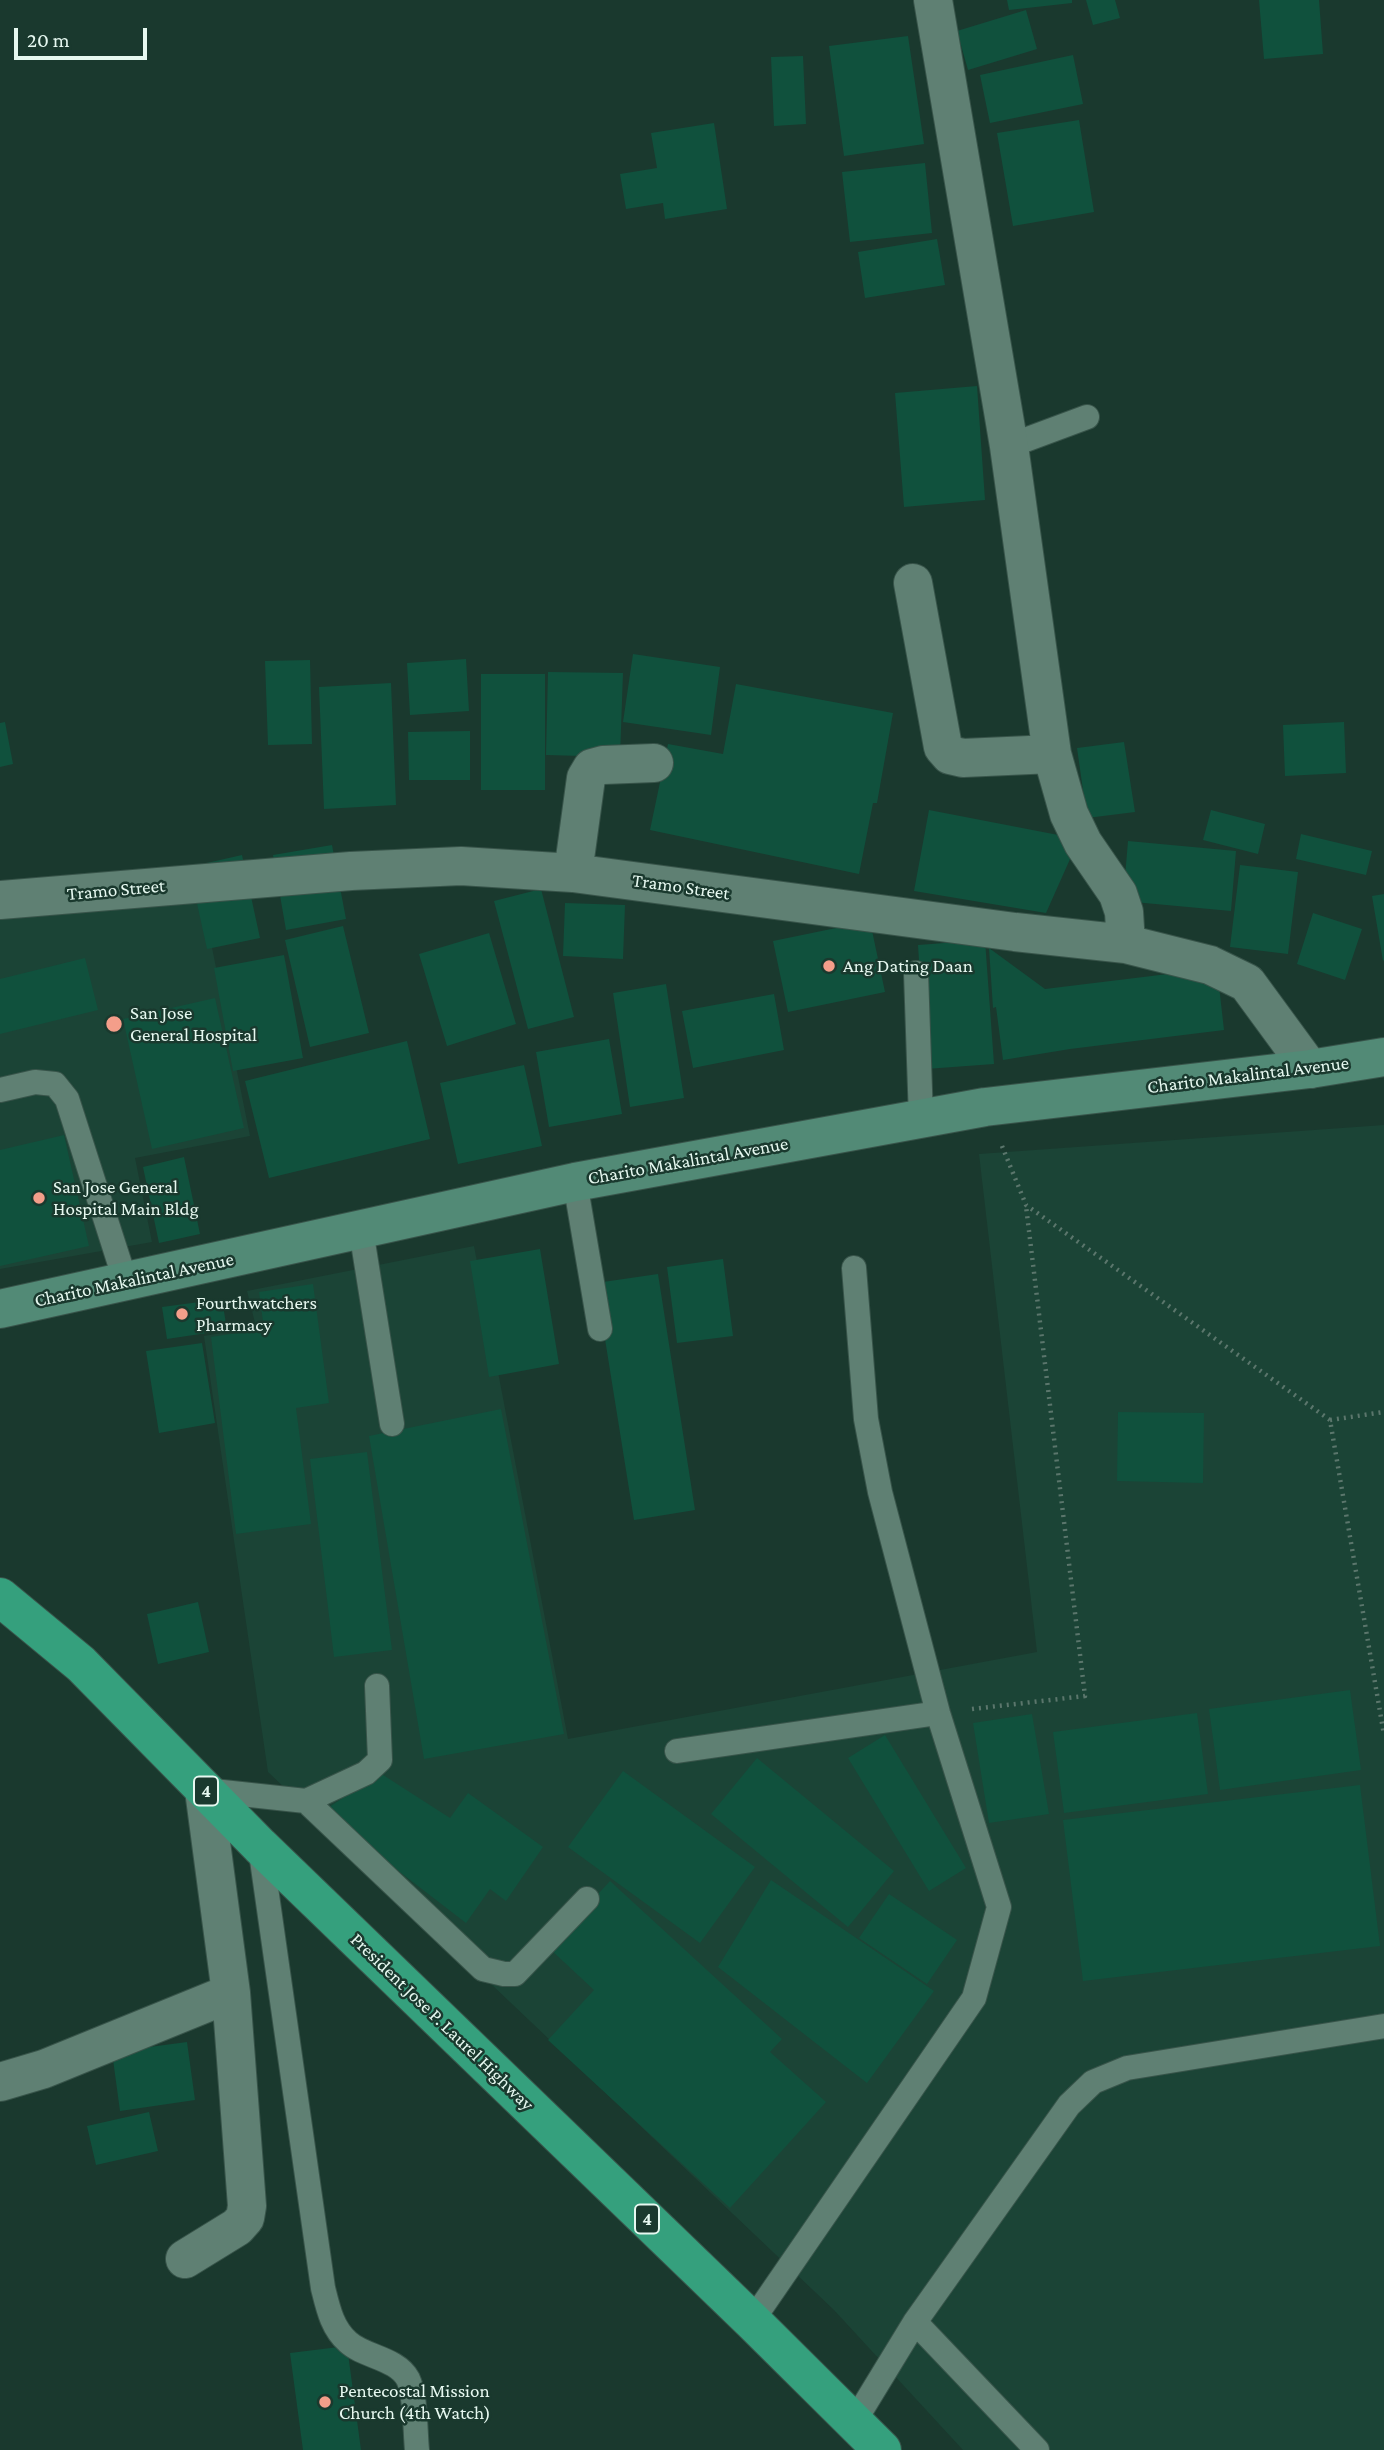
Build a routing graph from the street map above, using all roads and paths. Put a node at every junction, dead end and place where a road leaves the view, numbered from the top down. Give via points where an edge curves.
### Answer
1 (933, 0) edge
2 (1087, 417) dead end
3 (1009, 446) junction
4 (913, 583) dead end
5 (1052, 754) junction
6 (654, 763) dead end
7 (573, 873) junction
8 (0, 900) edge
9 (1126, 944) junction
10 (916, 974) dead end
11 (1384, 1057) edge
12 (1310, 1069) junction
13 (0, 1090) edge
14 (985, 1107) junction
15 (921, 1119) junction
16 (575, 1182) junction
17 (1026, 1205) junction
18 (362, 1230) junction
19 (854, 1268) dead end
20 (126, 1283) junction
21 (0, 1309) edge
22 (600, 1329) dead end
23 (1384, 1412) edge
24 (1330, 1420) junction
25 (392, 1424) dead end
26 (0, 1597) edge
27 (377, 1686) dead end
28 (938, 1713) junction
29 (1384, 1735) edge
30 (677, 1751) dead end
31 (204, 1790) junction
32 (306, 1801) junction
33 (260, 1846) junction
34 (587, 1899) dead end
35 (231, 1993) junction
36 (1384, 2026) edge
37 (0, 2082) edge
38 (185, 2259) dead end
39 (752, 2321) junction
40 (915, 2322) junction
41 (854, 2422) junction
42 (416, 2450) edge
43 (883, 2450) edge
44 (1037, 2450) edge

1 - 3 street
2 - 3 lane
3 - 5 street
4 - 5 street via 943,747 950,755 963,758
5 - 9 street via 1069,814 1118,894 1125,912
6 - 7 street via 592,768 586,778
7 - 8 street, Tramo Street via 461,866 351,871
7 - 9 street, Tramo Street
9 - 12 street, Tramo Street via 1210,965 1247,984
10 - 15 lane
11 - 12 main road, Charito Makalintal Avenue
12 - 14 main road, Charito Makalintal Avenue
13 - 20 lane via 35,1082 55,1084 67,1099
14 - 15 main road, Charito Makalintal Avenue
14 - 17 path
15 - 16 main road, Charito Makalintal Avenue
16 - 18 main road, Charito Makalintal Avenue
16 - 22 lane
17 - 24 path
17 - 28 path via 1085,1696
18 - 20 main road, Charito Makalintal Avenue
18 - 25 lane
19 - 28 lane via 866,1419 880,1492
20 - 21 main road, Charito Makalintal Avenue
23 - 24 path
24 - 29 path
26 - 31 highway, President Jose P. Laurel Highway / 4 via 81,1664
27 - 32 lane via 380,1760 366,1773
28 - 30 lane
28 - 39 lane via 999,1907 978,1986
31 - 32 lane
31 - 33 highway, President Jose P. Laurel Highway / 4
31 - 35 street
32 - 34 lane via 484,1969 515,1973
33 - 39 highway, President Jose P. Laurel Highway / 4
33 - 42 lane via 323,2288 332,2322 348,2343 399,2368 408,2378
35 - 37 street via 44,2069
35 - 38 street via 245,2218
36 - 40 lane via 1127,2068 1093,2082 1069,2105
39 - 41 highway, President Jose P. Laurel Highway / 4
40 - 41 lane
40 - 44 lane
41 - 43 highway, President Jose P. Laurel Highway / 4

